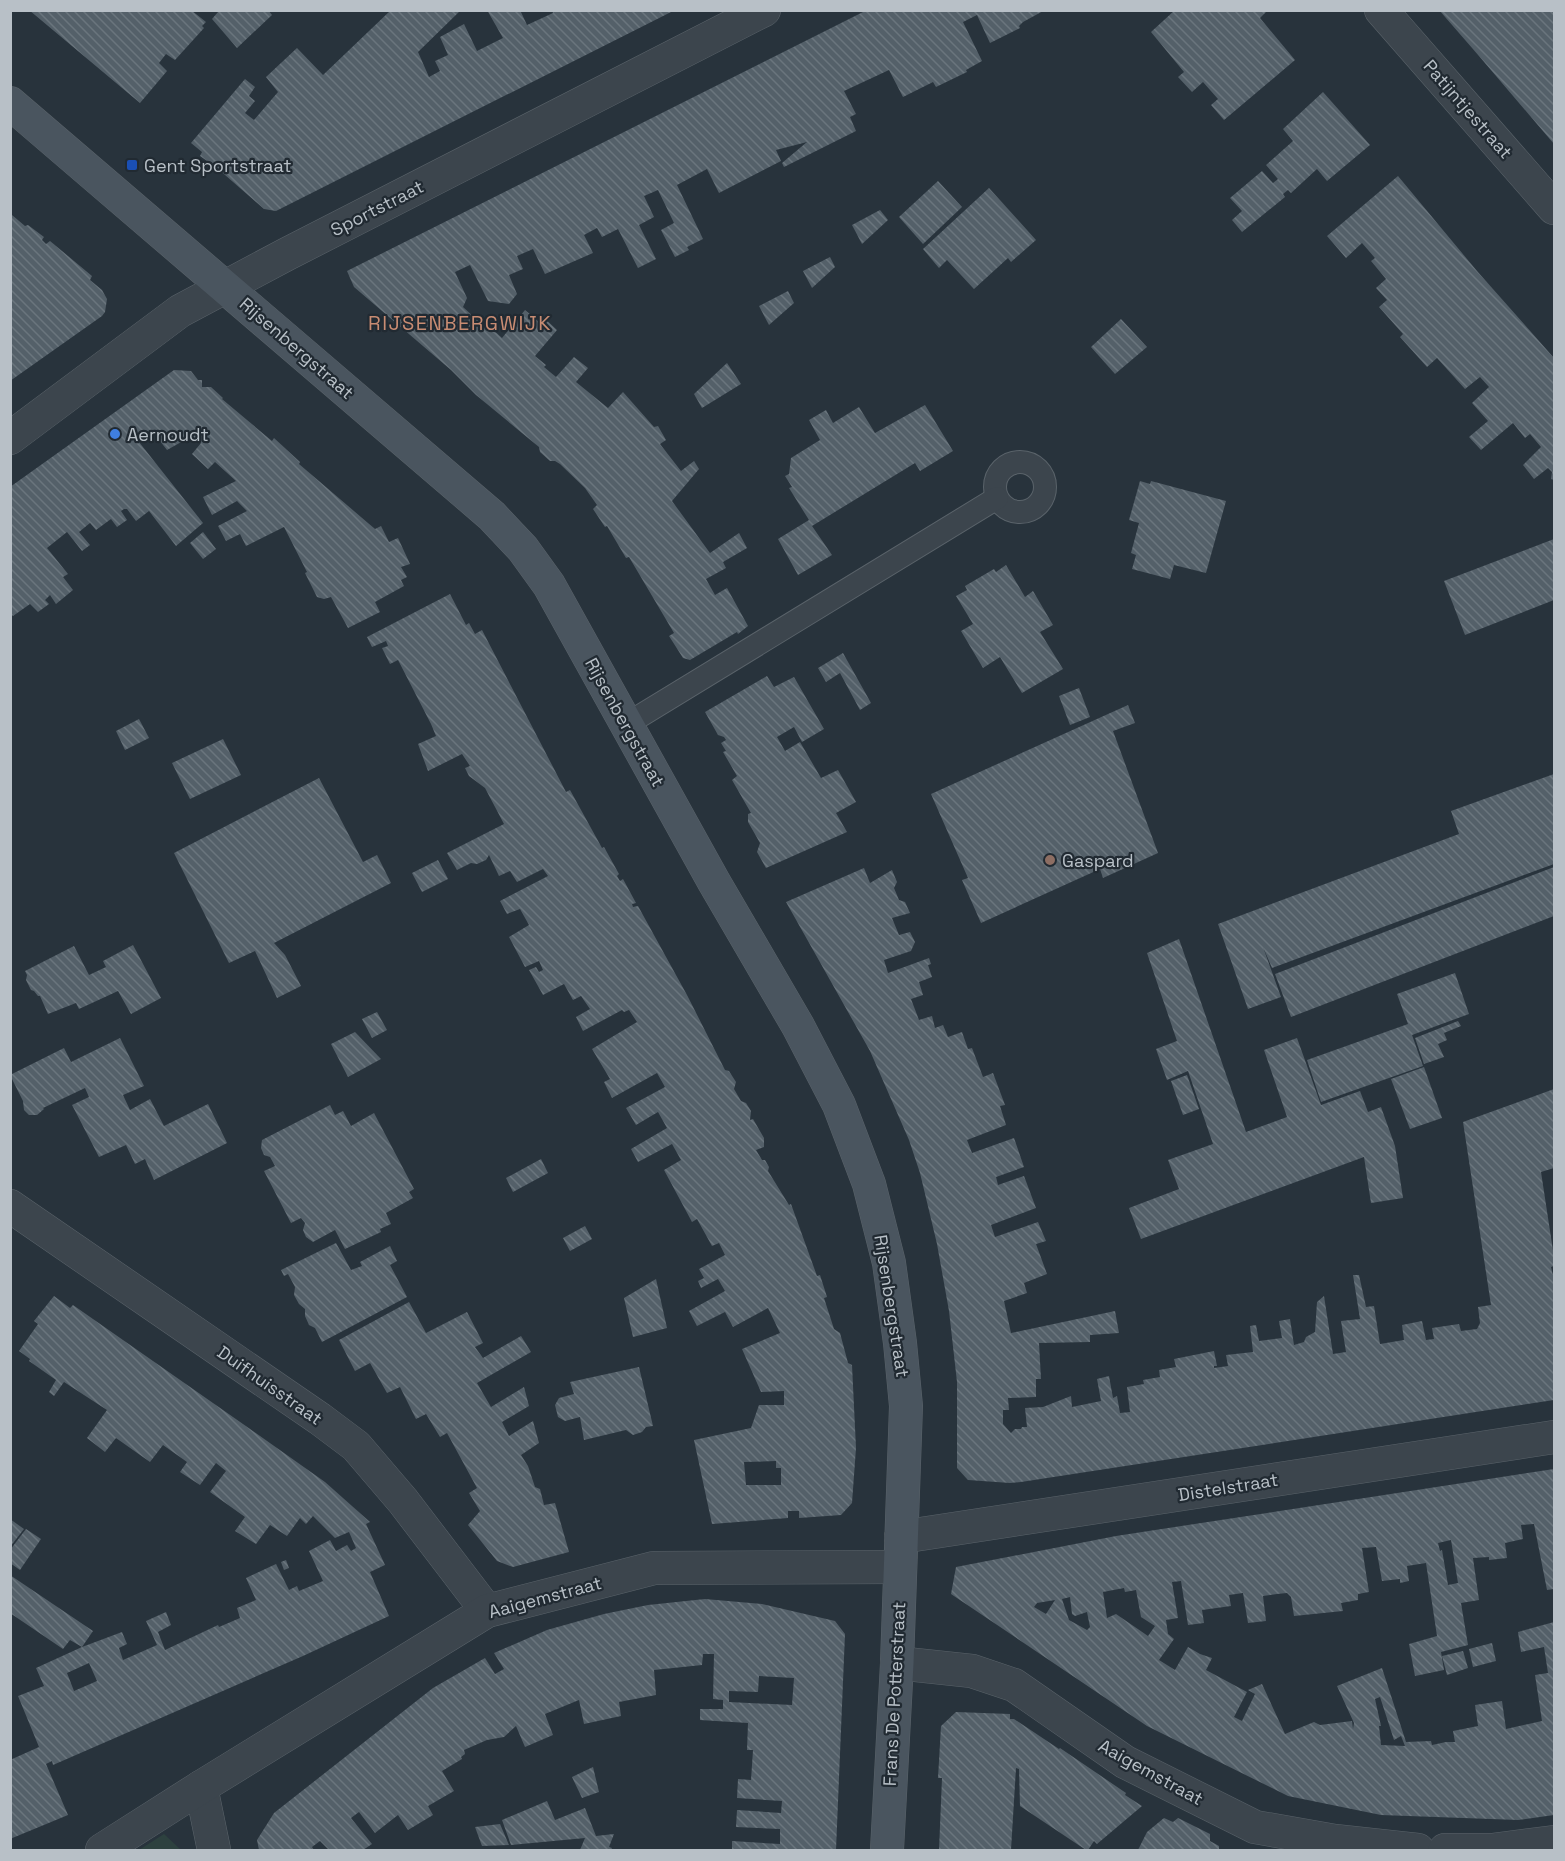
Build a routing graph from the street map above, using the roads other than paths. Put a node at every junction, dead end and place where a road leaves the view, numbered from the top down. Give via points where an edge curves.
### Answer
1 (764, 10) edge
2 (1381, 10) edge
3 (10, 103) edge
4 (1554, 208) edge
5 (225, 286) junction
6 (10, 438) edge
7 (997, 498) dead end
8 (627, 724) junction
9 (10, 1206) edge
10 (1554, 1437) edge
11 (900, 1552) junction
12 (487, 1611) junction
13 (897, 1663) junction
14 (201, 1787) junction
15 (1256, 1839) edge
16 (1554, 1842) edge
17 (102, 1851) edge
18 (214, 1851) edge
19 (887, 1851) edge
20 (1418, 1851) edge
21 (1445, 1851) edge

1 - 5 street, Sportstraat
2 - 4 street, Patijntjestraat
3 - 5 street, Rijsenbergstraat
5 - 6 street, Sportstraat via 180,311
5 - 8 street, Rijsenbergstraat via 492,516 523,549 549,585
7 - 8 lane
8 - 11 street, Rijsenbergstraat via 798,1026 839,1105 869,1184 889,1263 906,1406
9 - 12 street, Duifhuisstraat via 356,1446
10 - 11 street, Distelstraat
11 - 12 street, Aaigemstraat via 654,1568
11 - 13 street, Frans De Potterstraat
12 - 14 street, Aaigemstraat
13 - 15 street, Aaigemstraat via 972,1671 1014,1685 1125,1762
13 - 19 street, Frans De Potterstraat
14 - 17 street, Aaigemstraat
14 - 18 street
15 - 20 street, Aaigemstraat via 1335,1841
16 - 21 street

